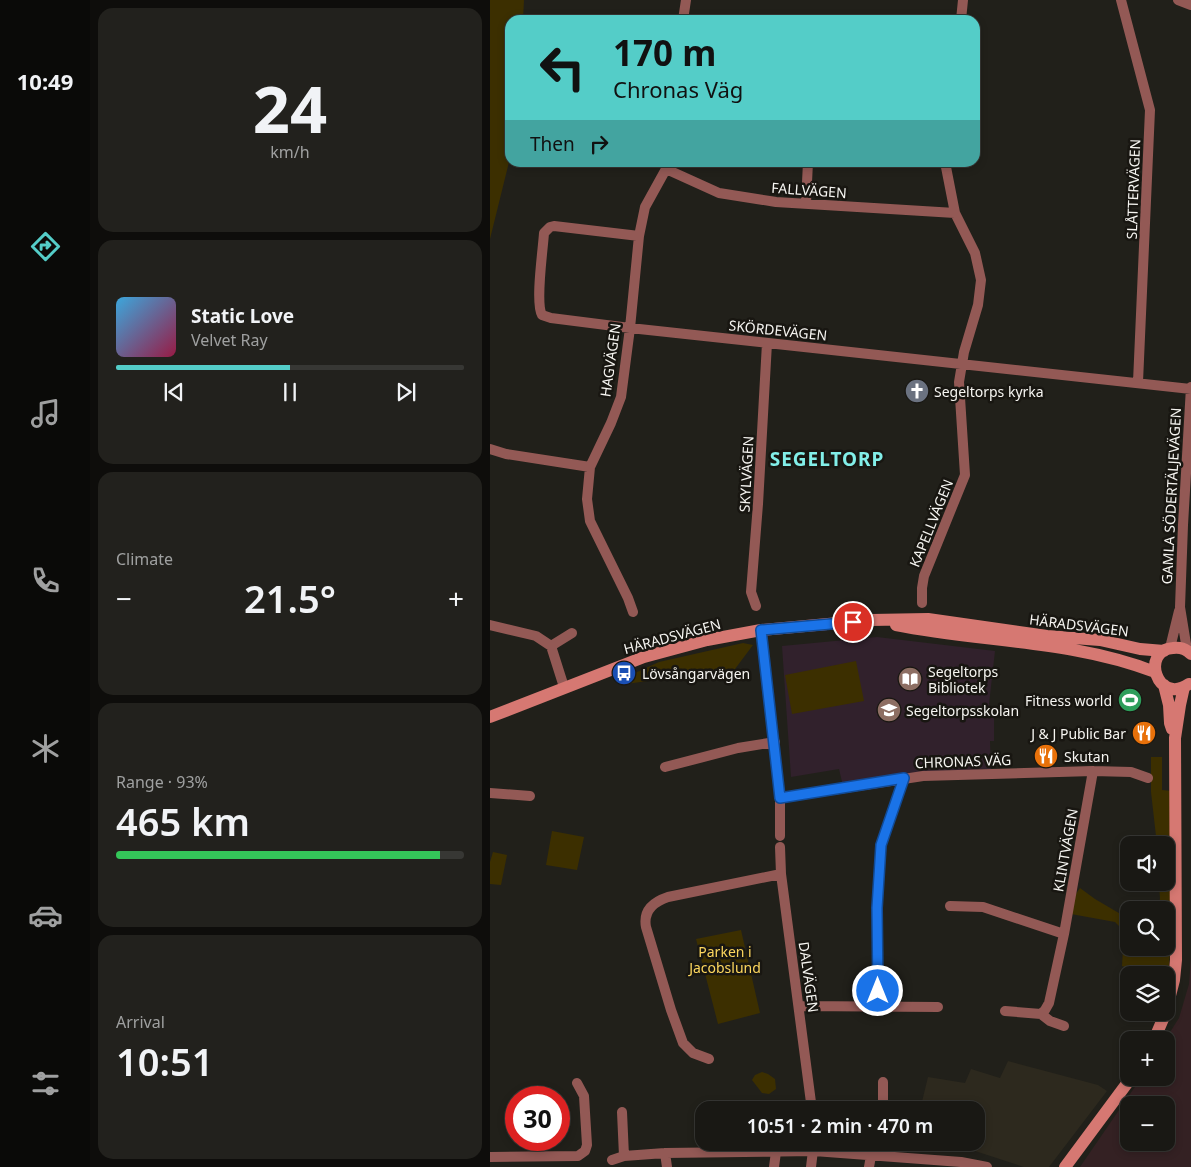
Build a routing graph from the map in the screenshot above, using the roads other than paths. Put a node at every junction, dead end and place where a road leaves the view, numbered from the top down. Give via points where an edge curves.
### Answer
1 (686, 0) edge
2 (963, 0) edge
3 (1121, 0) edge
4 (1178, 0) edge
5 (1191, 5) edge
6 (684, 15) edge
7 (962, 15) edge
8 (666, 167) edge
9 (669, 167) edge
10 (808, 167) edge
11 (946, 167) edge
12 (806, 203) junction
13 (955, 213) junction
14 (639, 236) junction
15 (630, 328) junction
16 (768, 343) junction
17 (961, 364) junction
18 (1138, 382) junction
19 (1191, 388) edge
20 (490, 449) edge
21 (590, 467) junction
22 (922, 603) dead end
23 (756, 606) dead end
24 (1180, 607) junction
25 (633, 612) dead end
26 (871, 620) junction
27 (490, 625) edge
28 (761, 630) junction
29 (572, 633) dead end
30 (551, 646) junction
31 (1167, 649) junction
32 (1189, 652) edge
33 (1155, 672) junction
34 (1189, 684) edge
35 (1164, 686) junction
36 (564, 687) junction
37 (490, 717) edge
38 (1175, 738) junction
39 (775, 742) junction
40 (665, 767) dead end
41 (1093, 771) junction
42 (904, 778) junction
43 (1148, 778) dead end
44 (490, 793) edge
45 (530, 796) dead end
46 (780, 798) junction
47 (781, 874) junction
48 (950, 906) dead end
49 (1064, 934) junction
50 (1175, 970) edge
51 (877, 1005) junction
52 (799, 1006) junction
53 (938, 1007) dead end
54 (1005, 1011) dead end
55 (1041, 1014) junction
56 (1064, 1026) dead end
57 (709, 1059) dead end
58 (883, 1082) dead end
59 (577, 1084) dead end
60 (1125, 1086) edge
61 (811, 1101) edge
62 (883, 1101) edge
63 (622, 1112) dead end
64 (784, 1151) edge
65 (813, 1151) edge
66 (839, 1151) edge
67 (884, 1151) edge
68 (776, 1152) junction
69 (664, 1154) junction
70 (624, 1156) junction
71 (871, 1156) junction
72 (884, 1156) junction
73 (490, 1157) edge
74 (612, 1160) dead end
75 (667, 1167) edge
76 (774, 1167) edge
77 (811, 1167) edge
78 (869, 1167) edge
79 (987, 1167) edge
80 (1065, 1167) edge

1 - 6 street
2 - 7 street
3 - 18 street, SLÅTTERVÄGEN via 1150,110
4 - 5 street
8 - 14 street, HAGVÄGEN via 644,207
9 - 12 street, FALLVÄGEN via 719,193
10 - 12 street
11 - 13 street, KAPELLVÄGEN
12 - 13 street, FALLVÄGEN
13 - 17 street, KAPELLVÄGEN via 975,253 981,280 978,305
14 - 15 street, HAGVÄGEN
14 - 15 street, SKÖRDEVÄGEN via 554,226 544,233 540,290 542,315
15 - 16 street, SKÖRDEVÄGEN
15 - 21 street, HAGVÄGEN via 621,397
16 - 17 street, SKÖRDEVÄGEN
16 - 23 street, SKYLVÄGEN via 751,592
17 - 18 street, SKÖRDEVÄGEN
17 - 22 street, KAPELLVÄGEN via 959,382 965,475 924,576
18 - 19 street, SKÖRDEVÄGEN
19 - 24 street, GAMLA SÖDERTÄLJEVÄGEN
20 - 21 street
21 - 25 street, HAGVÄGEN via 587,499 590,521
24 - 31 street, GAMLA SÖDERTÄLJEVÄGEN
24 - 32 street, GAMLA SÖDERTÄLJEVÄGEN
26 - 28 street, HÄRADSVÄGEN
26 - 31 street, HÄRADSVÄGEN via 928,619 1100,640 1140,649
26 - 33 street, HÄRADSVÄGEN via 1098,655
27 - 30 street via 536,636
28 - 36 street, HÄRADSVÄGEN via 644,657
28 - 39 street
29 - 30 street
30 - 36 street
31 - 32 street, HÄRADSVÄGEN via 1179,647
31 - 33 street via 1157,659
33 - 35 street
34 - 35 street via 1173,689
34 - 38 street via 1180,704
35 - 38 street
36 - 37 street, HÄRADSVÄGEN
38 - 50 street
39 - 40 street
39 - 46 street
41 - 42 street, CHRONAS VÄG
41 - 43 street, CHRONAS VÄG via 1131,772
41 - 49 street, KLINTVÄGEN
42 - 46 street, CHRONAS VÄG
42 - 51 street via 881,845
44 - 45 street
46 - 47 street, DALVÄGEN
47 - 52 street, DALVÄGEN
47 - 57 street via 657,900 645,916 683,1043 693,1053
48 - 49 street via 983,907
49 - 55 street, KLINTVÄGEN via 1049,1003
51 - 52 street
51 - 53 street
52 - 61 street, DALVÄGEN
54 - 55 street
55 - 56 street
58 - 62 street
59 - 73 street via 584,1096 585,1151 578,1156
60 - 80 street
63 - 70 street
64 - 68 street
65 - 77 street
66 - 71 street
67 - 72 street
68 - 69 street
68 - 76 street
69 - 70 street
69 - 75 street
70 - 74 street
71 - 72 street
71 - 78 street
72 - 79 street

